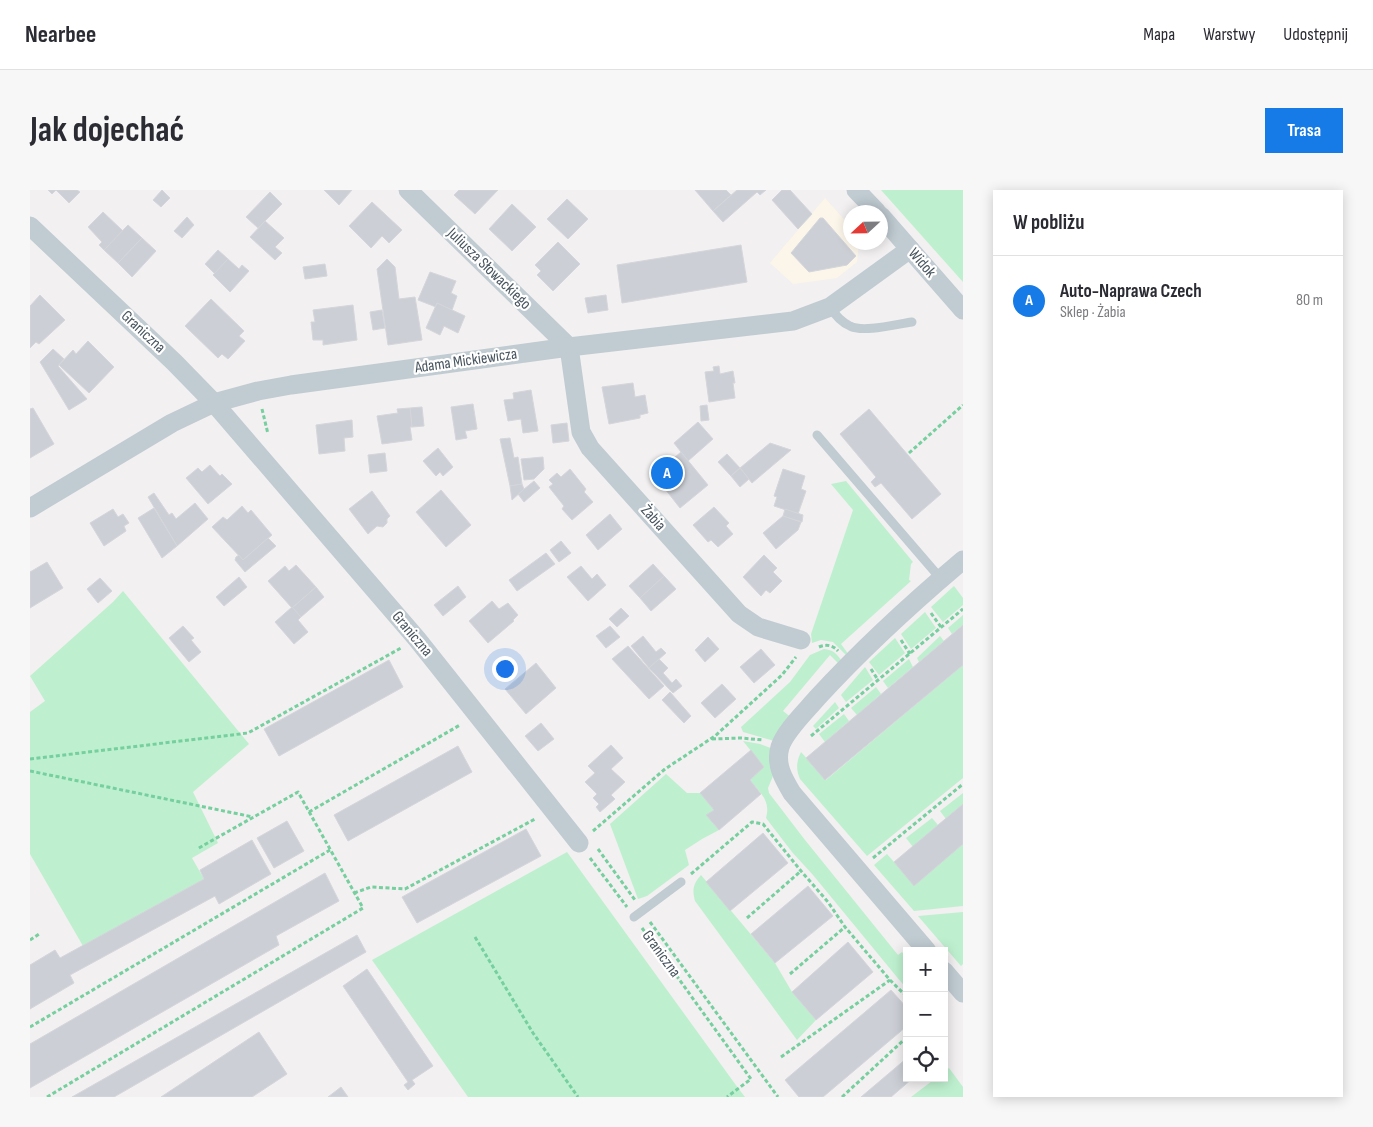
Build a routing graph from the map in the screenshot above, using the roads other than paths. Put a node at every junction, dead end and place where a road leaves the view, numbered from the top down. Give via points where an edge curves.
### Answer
1 (408, 190) edge
2 (856, 190) edge
3 (870, 205) edge
4 (888, 225) edge
5 (30, 226) edge
6 (910, 248) junction
7 (830, 307) junction
8 (963, 310) edge
9 (912, 322) dead end
10 (570, 347) junction
11 (214, 403) junction
12 (817, 434) dead end
13 (30, 508) edge
14 (963, 560) edge
15 (941, 579) junction
16 (805, 649) road end
17 (579, 843) road end
18 (680, 882) road end
19 (634, 917) road end
20 (924, 947) edge
21 (948, 976) edge
22 (963, 993) edge

1 - 10 street, Juliusza Słowackiego
2 - 3 street
4 - 6 street, Widok
5 - 11 street, Graniczna
6 - 7 street, Adama Mickiewicza
6 - 8 street, Widok
7 - 9 lane via 838,319 851,327 862,329
7 - 10 street, Adama Mickiewicza via 793,321
10 - 11 street, Adama Mickiewicza via 258,390
10 - 16 street, Żabia via 581,432 590,448 738,614
11 - 13 street, Adama Mickiewicza via 172,422
11 - 17 street, Graniczna via 417,639
12 - 15 lane
14 - 15 street
15 - 20 street via 797,720 780,746 778,762 782,777 792,793
18 - 19 lane
21 - 22 street

